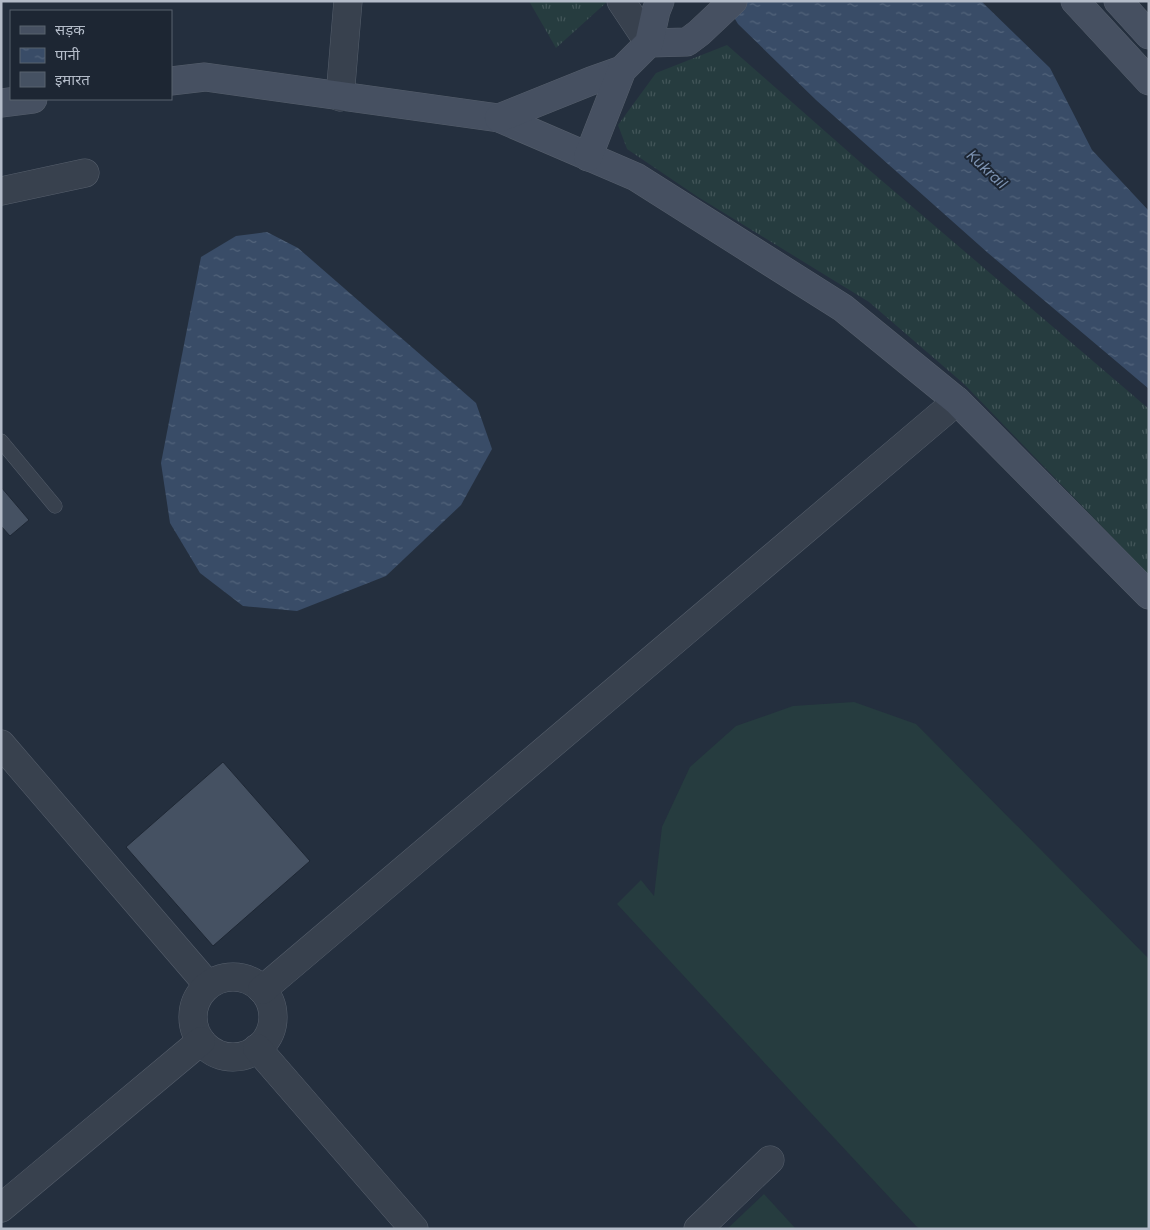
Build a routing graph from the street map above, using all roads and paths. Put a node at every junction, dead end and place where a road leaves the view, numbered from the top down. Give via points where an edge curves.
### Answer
1 (348, 1) edge
2 (621, 1) edge
3 (660, 1) edge
4 (733, 1) edge
5 (1075, 1) edge
6 (1118, 1) edge
7 (1149, 34) edge
8 (649, 43) junction
9 (622, 70) junction
10 (172, 81) edge
11 (1149, 81) edge
12 (340, 97) junction
13 (26, 100) edge
14 (1, 103) edge
15 (499, 118) junction
16 (588, 157) junction
17 (85, 174) dead end
18 (1, 191) edge
19 (957, 401) junction
20 (1, 441) edge
21 (55, 506) dead end
22 (1149, 594) edge
23 (1, 744) edge
24 (208, 985) junction
25 (262, 990) junction
26 (201, 1041) junction
27 (257, 1048) junction
28 (770, 1160) dead end
29 (1, 1208) edge
30 (414, 1229) edge
31 (698, 1229) edge

1 - 12 street
2 - 8 street
3 - 8 street
4 - 8 street via 687,42
5 - 11 street
6 - 7 street
8 - 9 street
9 - 15 street
9 - 16 street
10 - 12 street via 205,77
12 - 15 street
13 - 14 street
15 - 16 street
16 - 19 street via 636,177 843,308
17 - 18 street
19 - 22 street
19 - 25 street
20 - 21 lane
23 - 24 street
24 - 25 street via 221,978 237,977
24 - 26 street via 199,996 193,1012 194,1029
25 - 27 street via 271,1006 272,1020 265,1040
26 - 27 street via 212,1051 228,1056 246,1054
26 - 29 street
27 - 30 street
28 - 31 street

